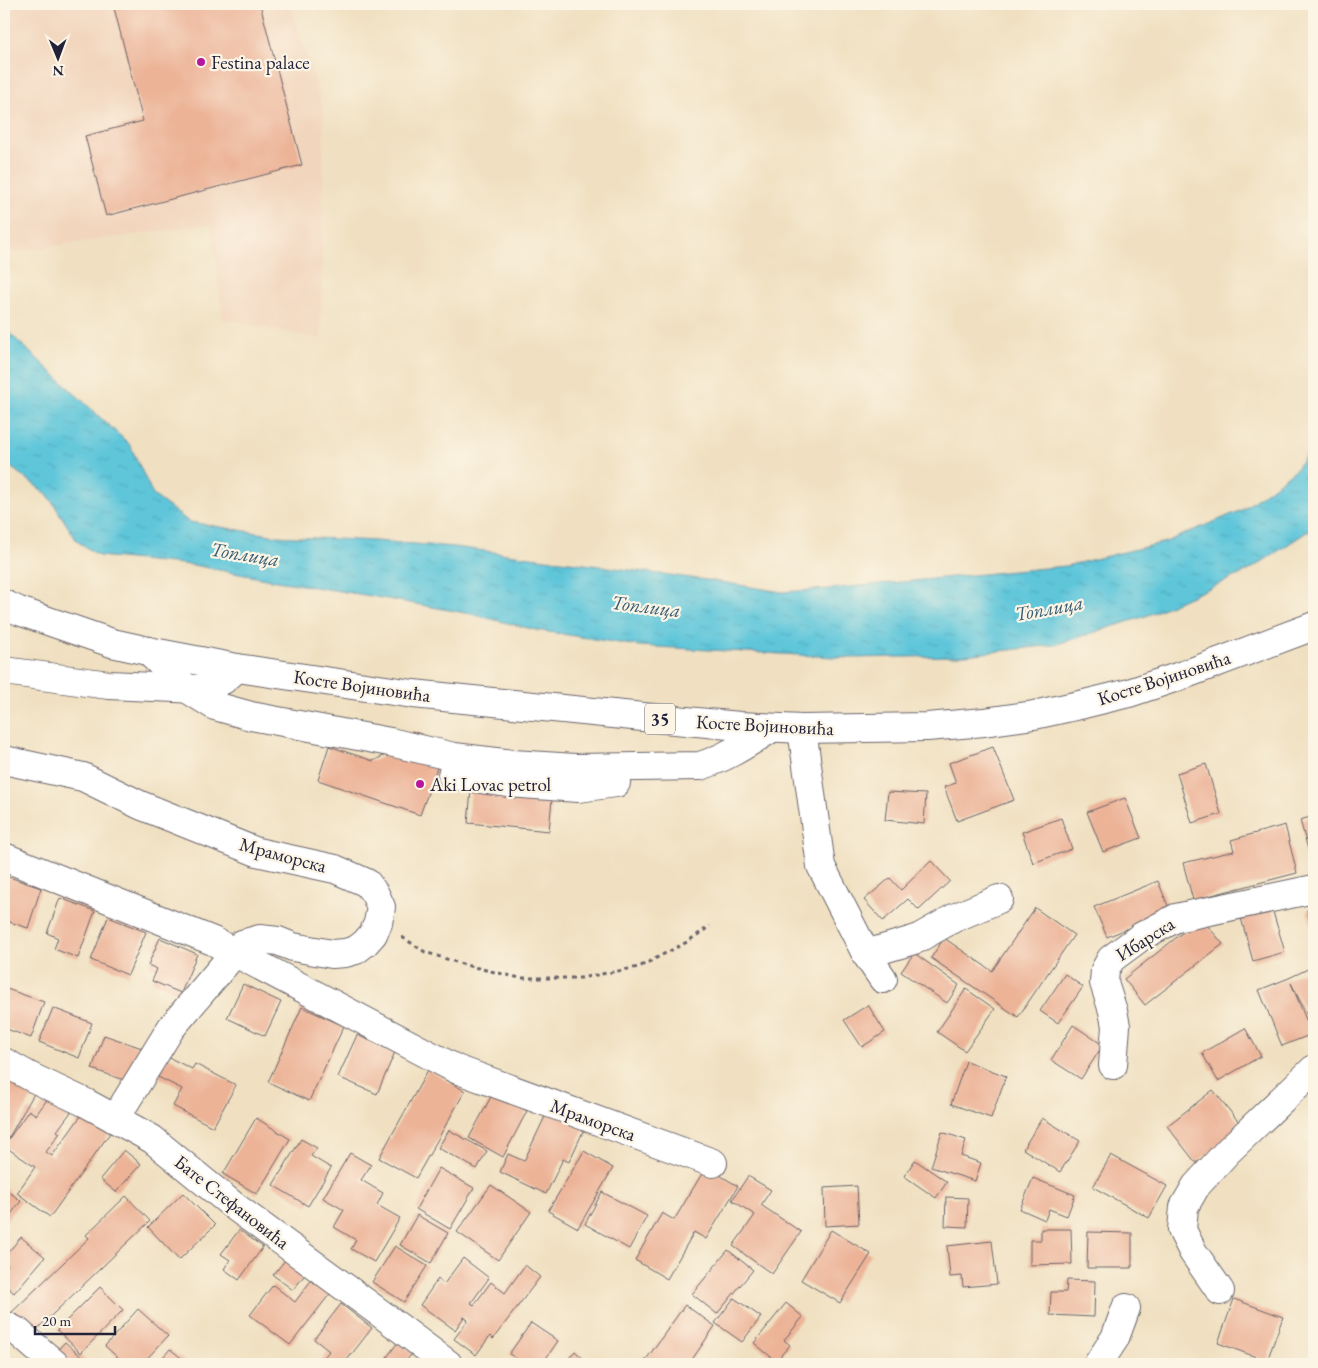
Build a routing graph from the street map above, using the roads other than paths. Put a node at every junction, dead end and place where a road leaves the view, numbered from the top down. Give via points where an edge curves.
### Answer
1 (4, 604) edge
2 (1314, 626) edge
3 (148, 651) junction
4 (238, 668) junction
5 (4, 671) edge
6 (186, 688) junction
7 (772, 728) junction
8 (802, 729) junction
9 (4, 760) edge
10 (4, 857) edge
11 (1314, 889) edge
12 (999, 899) dead end
13 (234, 952) junction
14 (866, 954) junction
15 (883, 979) dead end
16 (4, 1062) edge
17 (1113, 1065) dead end
18 (1314, 1069) edge
19 (115, 1119) junction
20 (713, 1164) dead end
21 (1220, 1291) dead end
22 (1126, 1308) dead end
23 (4, 1325) edge
24 (55, 1364) edge
25 (448, 1364) edge
26 (1098, 1364) edge

1 - 3 street, Косте Војиновића / 35 via 112,643
2 - 8 street, Косте Војиновића / 35 via 1189,673 1084,704 1014,718 937,726
3 - 4 street, Косте Војиновића / 35
3 - 6 street
4 - 6 street via 212,685
4 - 7 street, Косте Војиновића / 35 via 413,694
5 - 6 street via 109,685
6 - 7 street via 216,706 251,716 454,757 513,764 575,768 700,766 735,752
7 - 8 street, Косте Војиновића / 35
8 - 14 street via 821,866
9 - 13 street, Мраморска via 83,777 140,805 256,852 335,869 368,882 376,894 380,907 378,923 373,934 356,950 332,954 260,939 242,944
10 - 13 street, Мраморска
11 - 17 street, Ибарска via 1176,918 1142,936 1111,959 1105,970 1104,983 1116,1026
12 - 14 street via 917,938
13 - 19 street via 171,1028
13 - 20 street, Мраморска via 456,1069
14 - 15 street
16 - 19 street, Бате Стефановића
18 - 21 street via 1228,1151 1196,1186 1184,1207 1182,1230
19 - 25 street, Бате Стефановића via 152,1139 234,1206
22 - 26 street via 1114,1338
23 - 24 street via 18,1332

